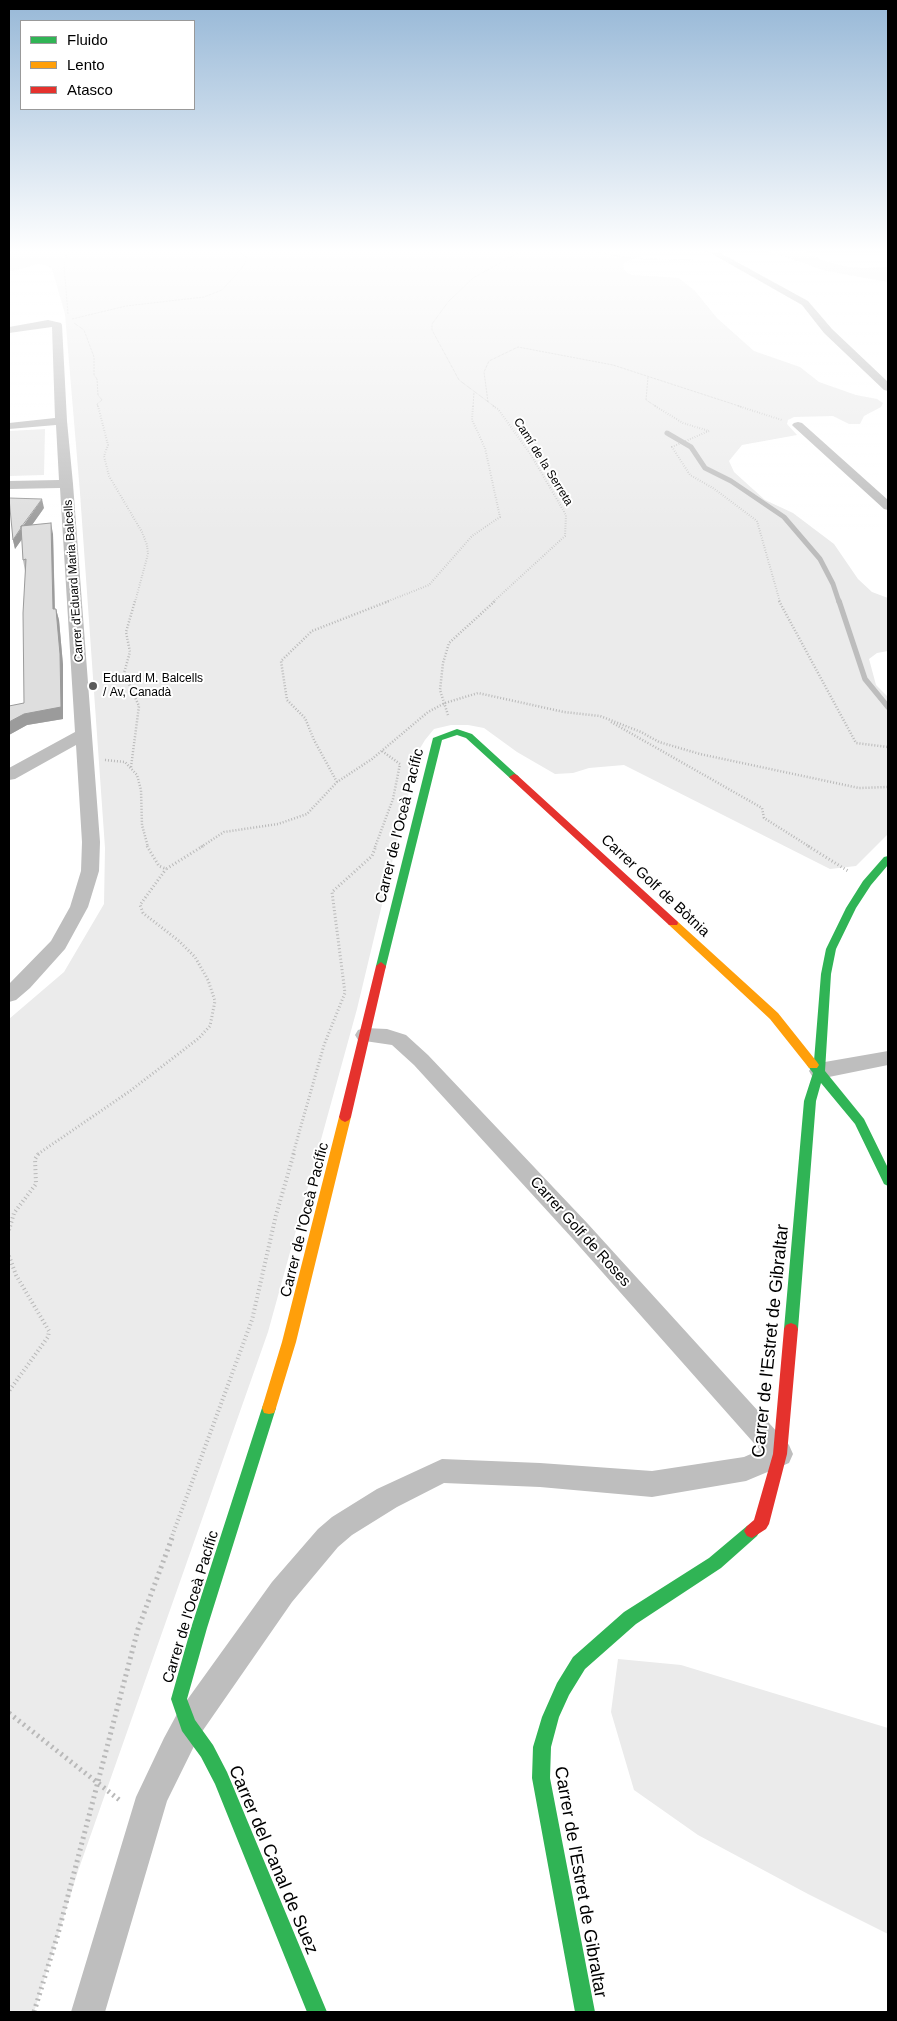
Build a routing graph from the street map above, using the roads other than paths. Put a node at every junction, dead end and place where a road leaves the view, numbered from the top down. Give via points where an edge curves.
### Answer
1 (58, 345) edge
2 (843, 345) edge
3 (888, 388) edge
4 (61, 421) junction
5 (798, 424) road end
6 (9, 426) edge
7 (67, 484) junction
8 (9, 485) edge
9 (888, 506) edge
10 (461, 733) joint
11 (84, 734) junction
12 (9, 774) edge
13 (888, 859) edge
14 (9, 995) edge
15 (365, 1036) junction
16 (888, 1058) edge
17 (819, 1071) junction
18 (888, 1180) edge
19 (780, 1454) junction
20 (188, 1725) junction
21 (88, 2012) edge
22 (317, 2012) edge
23 (585, 2012) edge

1 - 4 street, Carrer d'Eduard Maria Balcells
2 - 3 street
4 - 6 street
4 - 7 street, Carrer d'Eduard Maria Balcells
5 - 9 street
7 - 8 street
7 - 11 street, Carrer d'Eduard Maria Balcells
10 - 15 street, Carrer de l'Oceà Pacífic via 452,732 436,742
10 - 17 street, Carrer Golf de Bòtnia via 469,736 774,1016
11 - 12 street
11 - 14 street, Carrer d'Eduard Maria Balcells via 90,871 79,907 58,945
13 - 17 street, Carrer de l'Estret de Gibraltar via 851,908 831,949 826,974
15 - 19 street, Carrer Golf de Roses via 387,1036 399,1040 421,1060
15 - 20 street, Carrer de l'Oceà Pacífic via 289,1342 179,1699
16 - 17 street
17 - 18 street, Carrer Golf de Bòtnia via 860,1122
17 - 19 street, Carrer de l'Estret de Gibraltar via 810,1101
19 - 20 street via 746,1468 652,1484 442,1471 414,1483 362,1512 328,1538 282,1592
19 - 23 street, Carrer de l'Estret de Gibraltar via 761,1524 716,1563 630,1618 579,1663 551,1717 542,1747 541,1778
20 - 21 street via 156,1788
20 - 22 street, Carrer del Canal de Suez via 221,1778

